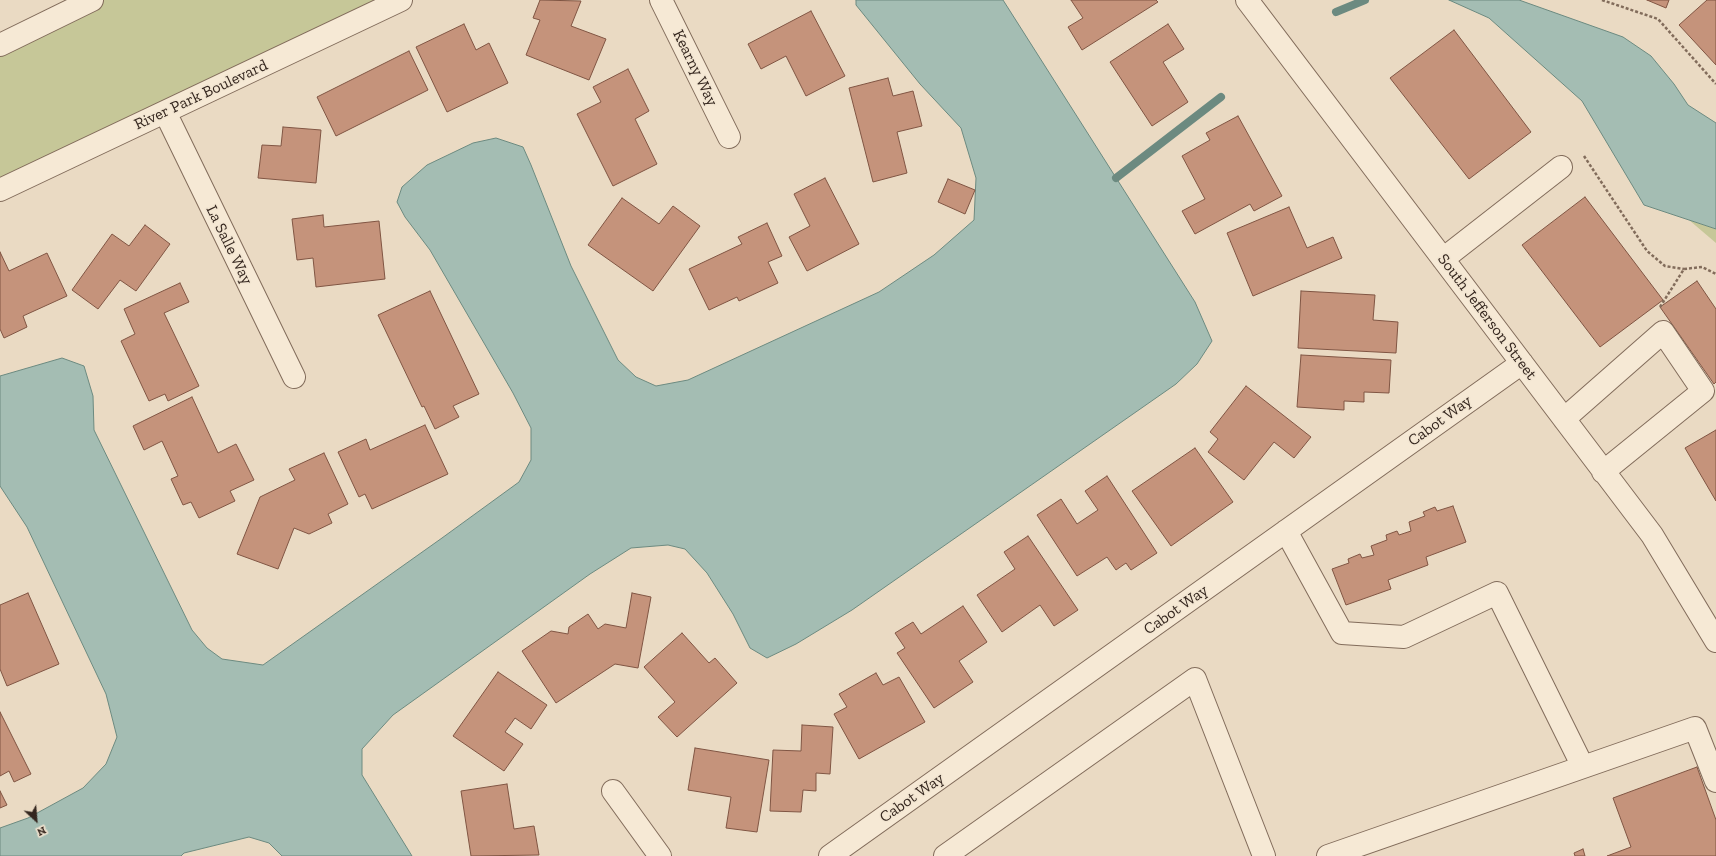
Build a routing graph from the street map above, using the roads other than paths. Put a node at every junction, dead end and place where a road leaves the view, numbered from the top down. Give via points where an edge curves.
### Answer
1 (92, 0) edge
2 (401, 0) edge
3 (661, 0) edge
4 (1247, 0) edge
5 (0, 45) edge
6 (165, 112) junction
7 (730, 137) dead end
8 (1561, 167) road end
9 (0, 190) edge
10 (1443, 259) junction
11 (1522, 363) junction
12 (294, 377) dead end
13 (1564, 419) junction
14 (1603, 472) junction
15 (1286, 531) junction
16 (1716, 641) edge
17 (1583, 767) junction
18 (1716, 781) edge
19 (613, 792) dead end
20 (660, 856) edge
21 (830, 856) edge
22 (945, 856) edge
23 (1264, 856) edge
24 (1328, 856) edge

1 - 5 street
2 - 6 street, River Park Boulevard
3 - 7 street, Kearny Way
4 - 10 street, South Jefferson Street
6 - 9 street, River Park Boulevard
6 - 12 street, La Salle Way
8 - 10 street
10 - 11 street, South Jefferson Street
11 - 13 street, South Jefferson Street
11 - 15 street, Cabot Way
13 - 14 street, South Jefferson Street
13 - 14 street via 1663,332 1703,391
14 - 16 street, South Jefferson Street via 1652,535
15 - 17 street via 1342,633 1404,637 1497,593
15 - 21 street, Cabot Way
17 - 18 street via 1695,728
17 - 24 street
19 - 20 street
22 - 23 street via 1196,679

